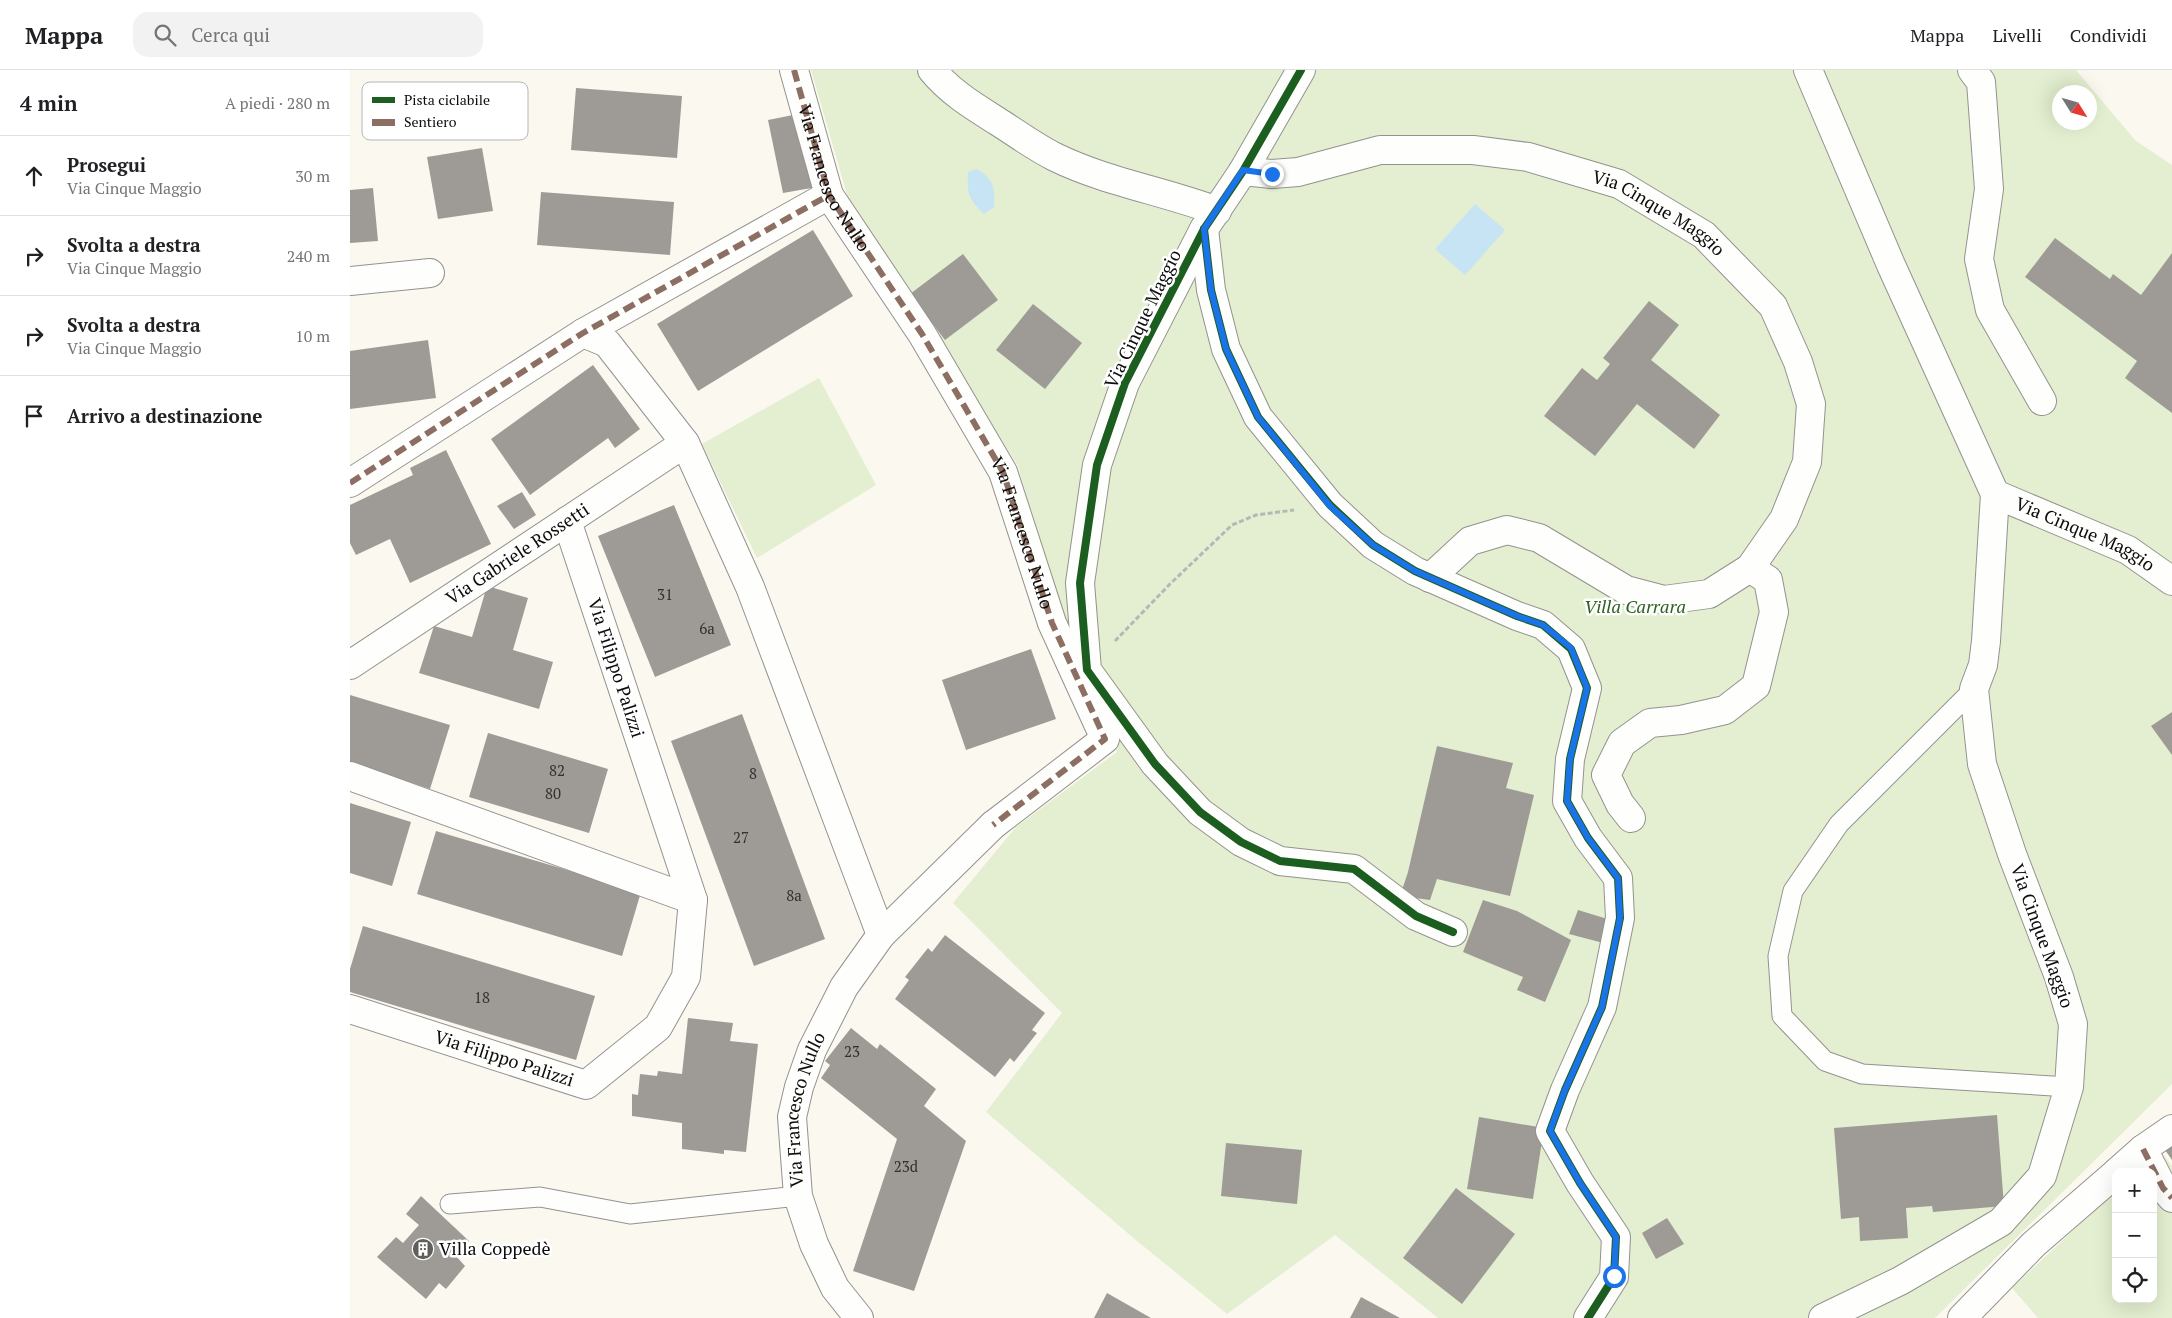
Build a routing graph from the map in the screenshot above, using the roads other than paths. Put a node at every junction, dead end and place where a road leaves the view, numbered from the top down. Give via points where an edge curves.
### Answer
1 (794, 70) edge
2 (932, 70) edge
3 (1301, 70) edge
4 (1808, 70) edge
5 (1972, 70) edge
6 (1243, 170) junction
7 (829, 195) junction
8 (1211, 220) junction
9 (430, 273) dead end
10 (350, 281) edge
11 (583, 333) junction
12 (2042, 401) dead end
13 (685, 443) junction
14 (350, 483) edge
15 (1995, 494) junction
16 (567, 521) junction
17 (1750, 568) junction
18 (1430, 578) junction
19 (2172, 582) edge
20 (350, 664) edge
21 (1974, 689) junction
22 (350, 776) edge
23 (1631, 818) dead end
24 (693, 900) junction
25 (1453, 932) dead end
26 (881, 935) junction
27 (350, 1009) edge
28 (2070, 1087) junction
29 (2172, 1129) edge
30 (2143, 1148) junction
31 (2120, 1168) edge
32 (2112, 1176) edge
33 (798, 1196) junction
34 (2172, 1198) edge
35 (450, 1204) dead end
36 (859, 1318) edge
37 (1588, 1318) edge
38 (1823, 1318) edge
39 (1962, 1318) edge

1 - 7 street, Via Francesco Nullo
2 - 8 street via 962,100 1055,157 1132,186 1194,202
3 - 6 street, Via Cinque Maggio
4 - 15 street, Via Cinque Maggio via 1891,265
5 - 12 street via 1980,82 1989,189 1979,258 1990,310
6 - 8 street, Via Cinque Maggio
6 - 17 street, Via Cinque Maggio via 1272,174 1298,172 1380,150 1473,150 1528,157 1619,184 1704,236 1773,306 1798,362 1811,404 1807,462 1784,519
7 - 11 street
7 - 26 street, Via Francesco Nullo via 922,334 1003,472 1052,624 1105,739 993,825
8 - 18 street, Via Cinque Maggio via 1211,290 1226,349 1258,417 1330,506 1373,545
8 - 25 street, Via Cinque Maggio via 1125,383 1097,465 1080,583 1087,670 1154,764 1200,812 1241,842 1280,861 1354,868 1416,916
9 - 10 street
11 - 13 street via 607,343
11 - 14 street
13 - 16 street, Via Gabriele Rossetti
13 - 26 street via 750,587
15 - 19 street, Via Cinque Maggio via 2128,550
15 - 21 street, Via Cinque Maggio via 1986,641
16 - 20 street, Via Gabriele Rossetti
16 - 24 street, Via Filippo Palizzi
17 - 18 street, Via Cinque Maggio via 1709,594 1664,600 1626,590 1539,538 1507,530 1470,541
17 - 23 street via 1768,580 1774,612 1756,686 1725,710 1650,723 1622,743 1606,775
18 - 37 street, Via Cinque Maggio via 1543,625 1571,648 1587,688 1570,759 1567,801 1588,838 1618,878 1620,918 1602,1007 1550,1131 1616,1237 1614,1276
21 - 28 street, Via Cinque Maggio via 1982,764 2073,1024
21 - 28 lane via 1839,824 1793,891 1778,956 1782,1016 1825,1061 1862,1074
22 - 24 street
24 - 27 street, Via Filippo Palizzi via 686,977 658,1027 586,1085
26 - 33 street, Via Francesco Nullo via 844,987 812,1050 799,1087 792,1117
28 - 38 street, Via Cinque Maggio via 2042,1176 2001,1222 1900,1281
29 - 30 street
30 - 31 street
30 - 34 street via 2163,1188
32 - 39 street via 2034,1244
33 - 35 lane via 630,1214 540,1197
33 - 36 street, Via Francesco Nullo via 814,1244 835,1288

